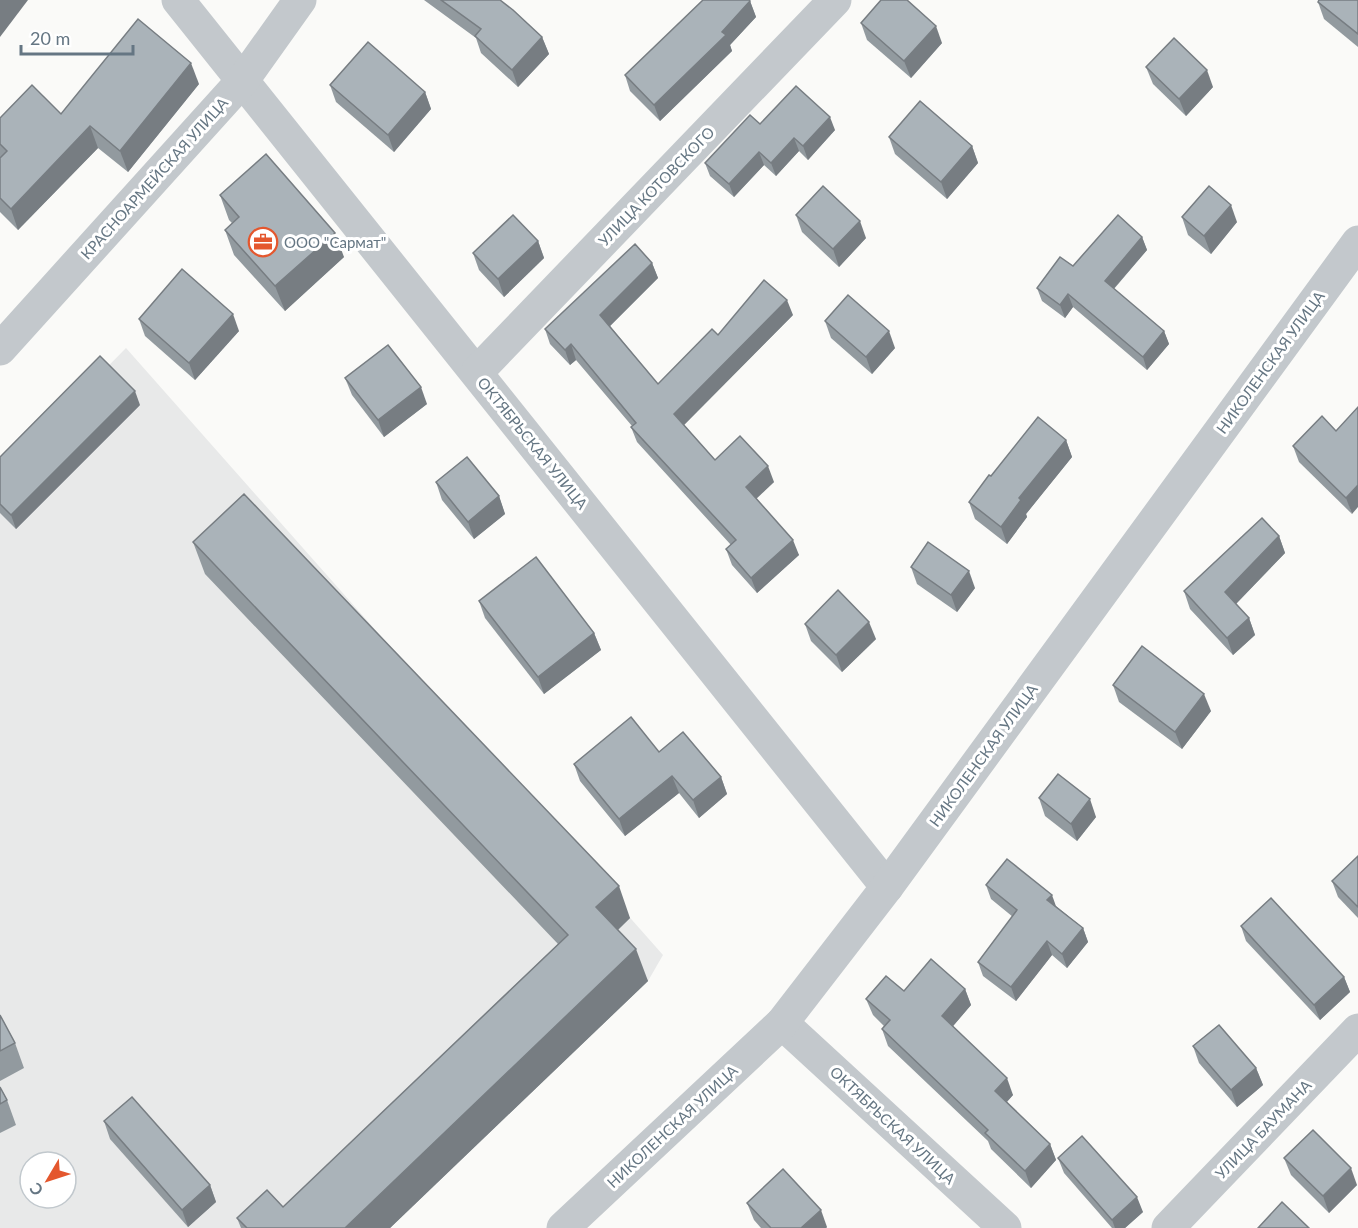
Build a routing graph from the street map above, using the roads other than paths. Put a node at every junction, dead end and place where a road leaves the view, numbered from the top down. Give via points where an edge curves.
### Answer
1 (177, 0) edge
2 (300, 0) edge
3 (835, 0) edge
4 (243, 80) junction
5 (1358, 242) edge
6 (0, 349) edge
7 (477, 372) junction
8 (887, 886) junction
9 (782, 1023) junction
10 (1358, 1030) edge
11 (562, 1228) edge
12 (1005, 1228) edge
13 (1168, 1228) edge

1 - 4 street, ОКТЯБРЬСКАЯ УЛИЦА
2 - 4 street, КРАСНОАРМЕЙСКАЯ УЛИЦА
3 - 7 street, УЛИЦА КОТОВСКОГО
4 - 6 street, КРАСНОАРМЕЙСКАЯ УЛИЦА
4 - 7 street, ОКТЯБРЬСКАЯ УЛИЦА
5 - 8 street, НИКОЛЕНСКАЯ УЛИЦА
7 - 8 street, ОКТЯБРЬСКАЯ УЛИЦА
8 - 9 street, НИКОЛЕНСКАЯ УЛИЦА
9 - 11 street, НИКОЛЕНСКАЯ УЛИЦА
9 - 12 street, ОКТЯБРЬСКАЯ УЛИЦА
10 - 13 street, УЛИЦА БАУМАНА

